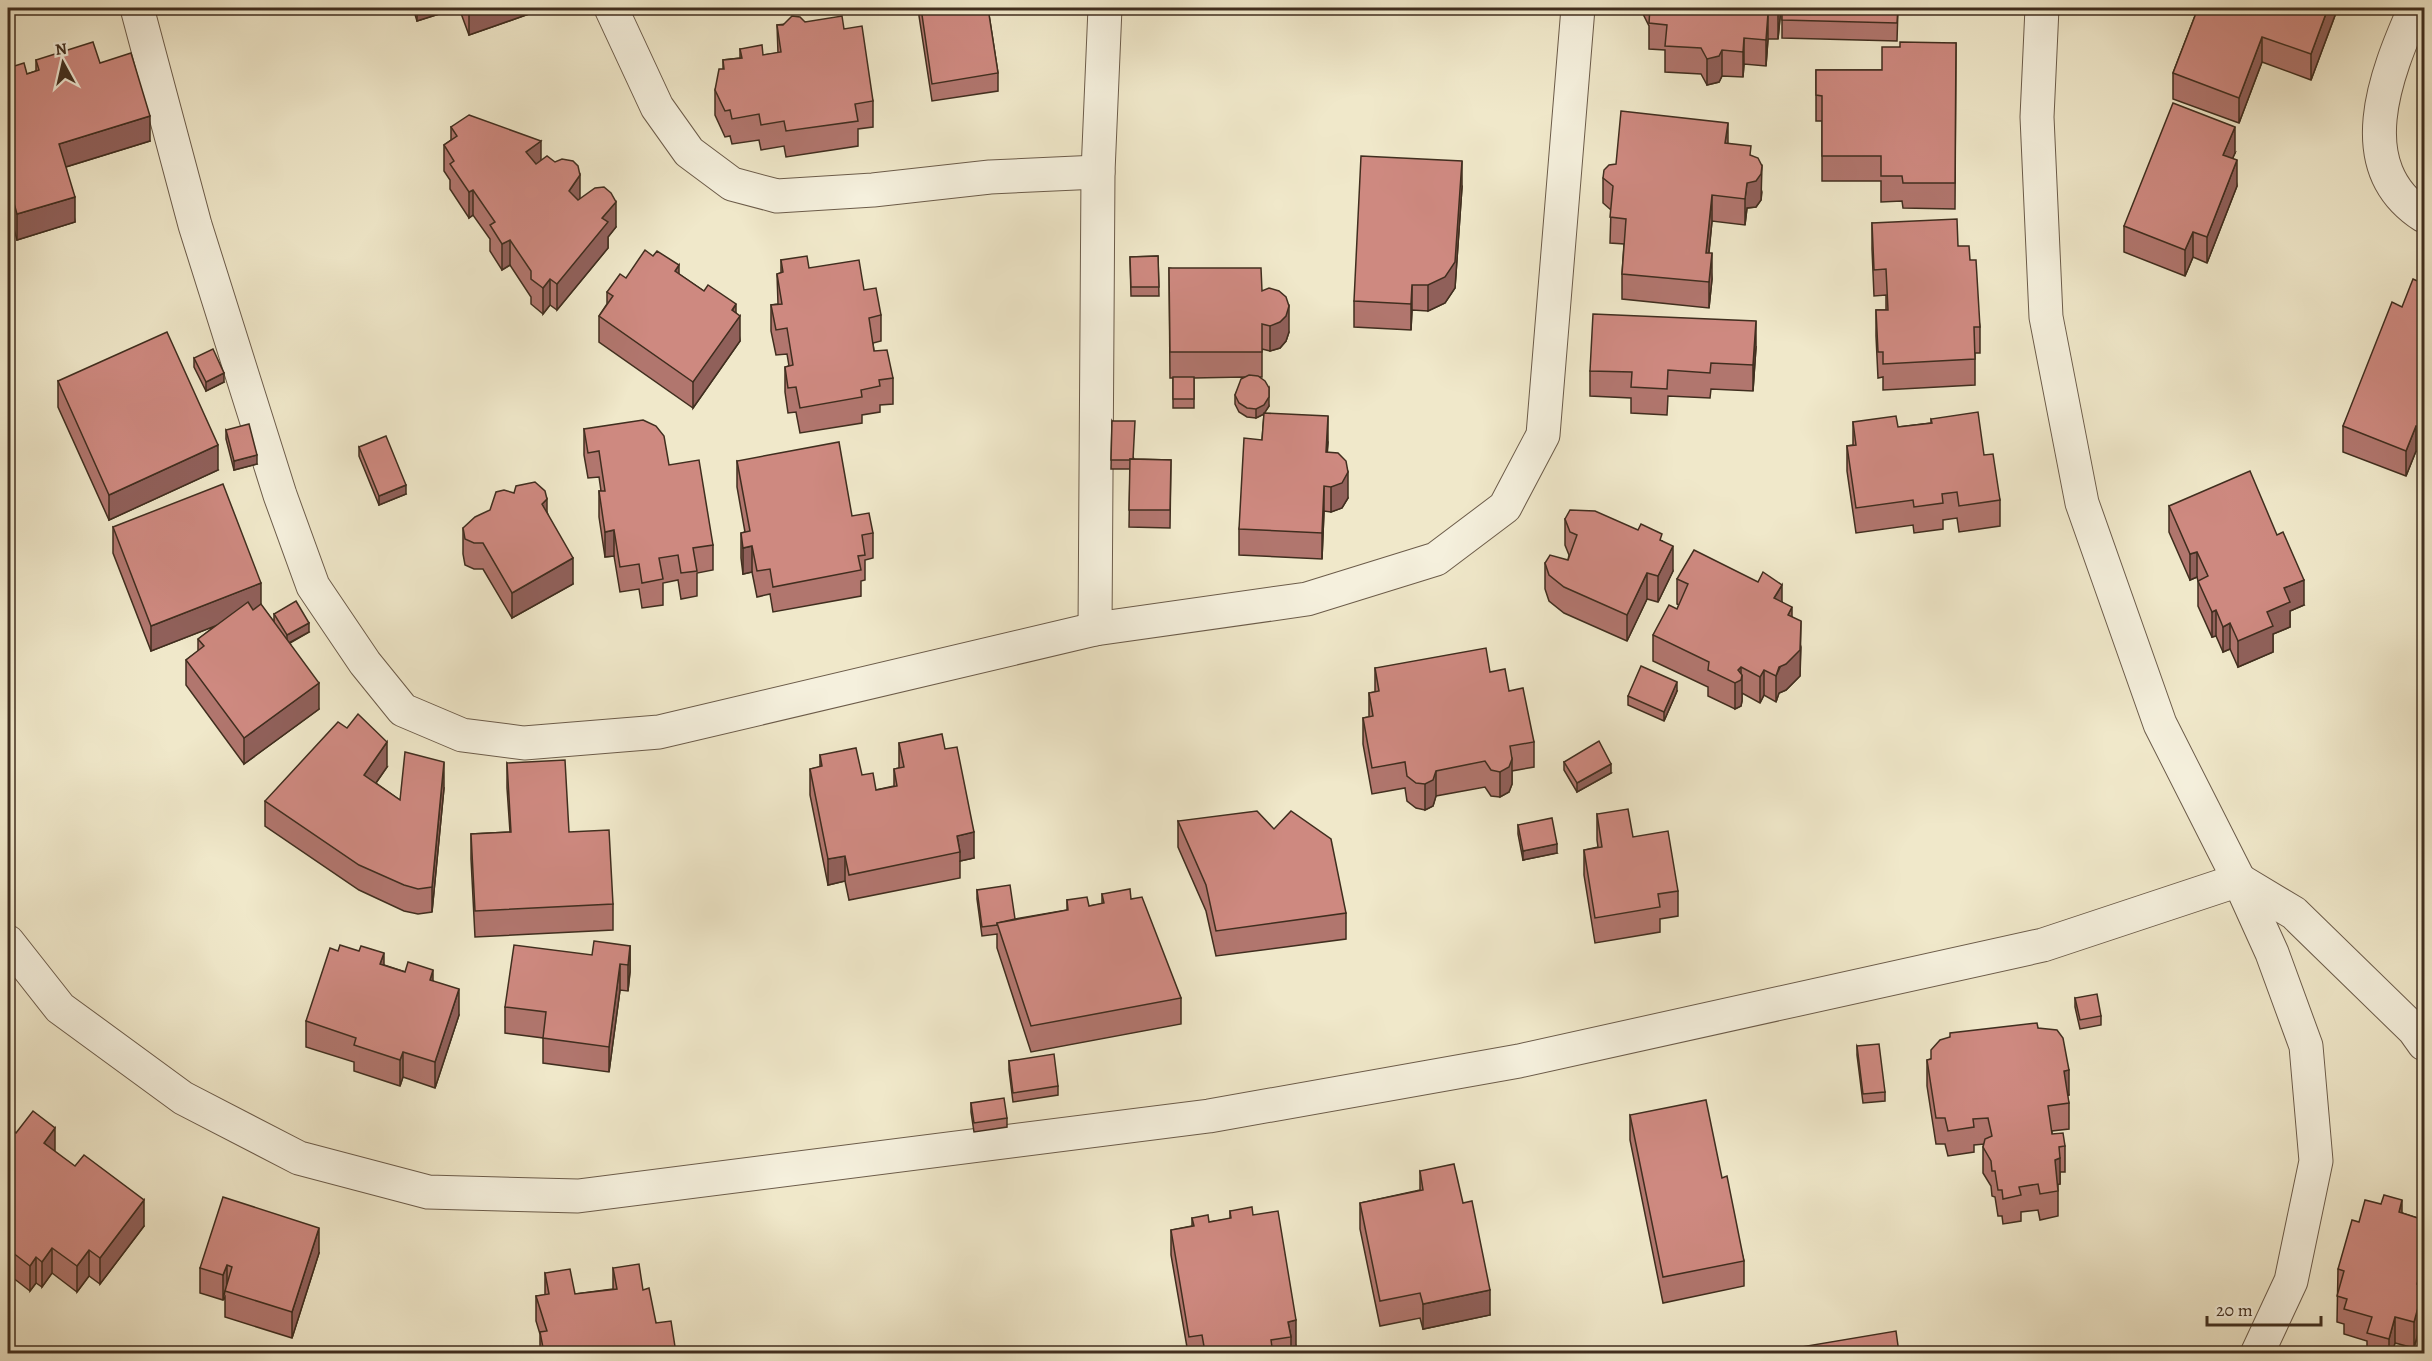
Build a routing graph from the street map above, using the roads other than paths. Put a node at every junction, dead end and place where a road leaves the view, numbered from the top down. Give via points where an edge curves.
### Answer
1 (137, 8) edge
2 (611, 8) edge
3 (1105, 8) edge
4 (1578, 8) edge
5 (2042, 8) edge
6 (2415, 8) edge
7 (1098, 172) junction
8 (2424, 216) edge
9 (1095, 629) junction
10 (2239, 880) junction
11 (8, 942) edge
12 (2424, 1044) edge
13 (2257, 1353) edge

1 - 9 street via 195,225 280,495 313,586 365,663 403,710 462,735 524,743 659,732
2 - 7 street via 657,107 689,152 732,184 777,196 990,177
3 - 7 street
4 - 9 street via 1543,435 1505,507 1436,559 1307,599
5 - 10 street via 2037,117 2046,317 2082,503 2160,724
6 - 8 street via 2388,78 2377,125 2387,176 2407,205
7 - 9 street
10 - 11 street via 2043,945 1519,1061 1209,1116 578,1197 428,1192 298,1158 183,1098 69,1015
10 - 12 street via 2294,913
10 - 13 street via 2272,953 2306,1046 2316,1161 2291,1281

